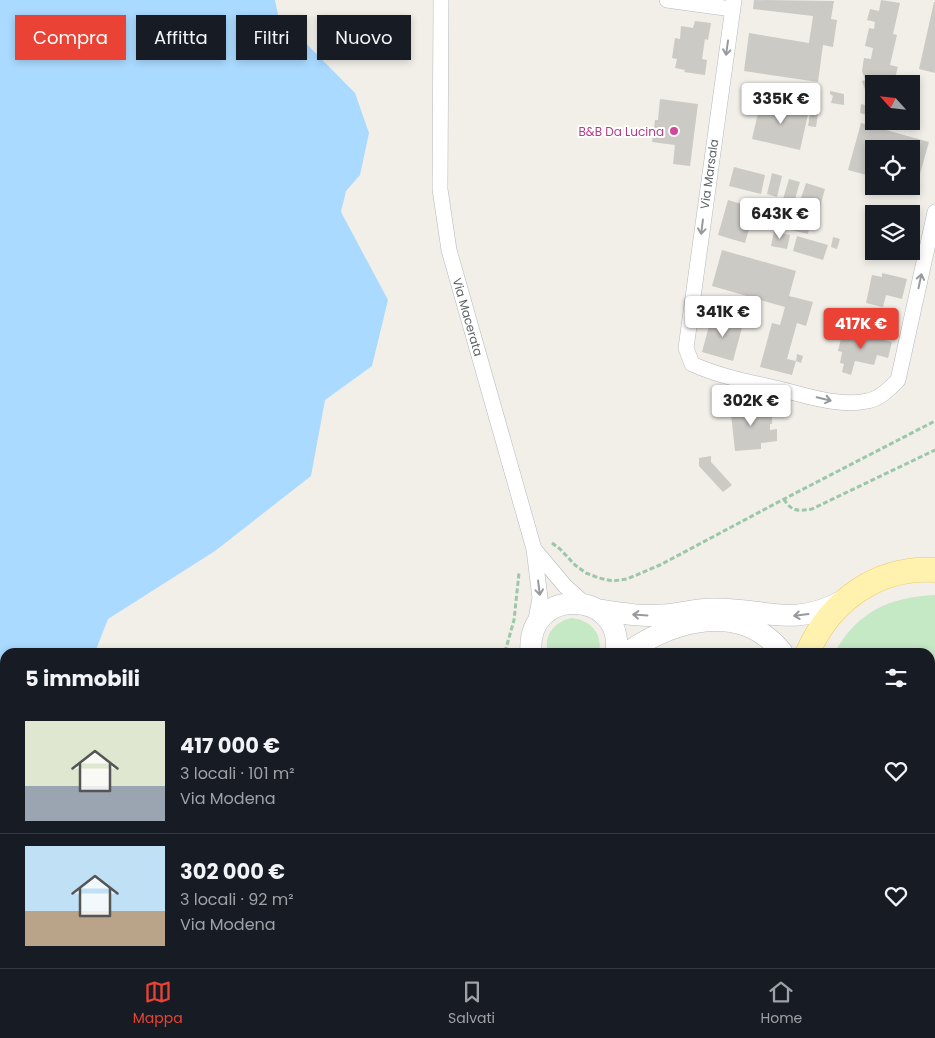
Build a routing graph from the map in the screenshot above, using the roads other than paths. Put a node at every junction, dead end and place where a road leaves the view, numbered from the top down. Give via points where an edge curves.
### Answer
1 (442, 0) edge
2 (667, 0) edge
3 (733, 5) edge
4 (935, 212) edge
5 (540, 546) junction
6 (932, 569) edge
7 (846, 599) junction
8 (591, 607) junction
9 (535, 626) junction
10 (531, 648) edge
11 (617, 648) edge
12 (635, 648) edge
13 (778, 648) edge
14 (810, 648) edge

1 - 5 street, Via Macerata via 440,188 449,250
2 - 3 street
3 -> 4 street, Via Marsala via 686,348 692,364 715,374 831,401 869,401 885,393 898,380
5 - 8 street via 565,586
5 -> 9 street, Via Macerata via 540,598
6 - 7 main road via 884,577
7 -> 8 main road via 822,611 789,616 712,608 648,615
7 - 14 main road via 818,631
8 - 9 main road via 570,602 556,606
8 - 11 main road via 608,620 615,632
9 - 10 main road
12 - 13 main road via 675,627 708,620 746,626

